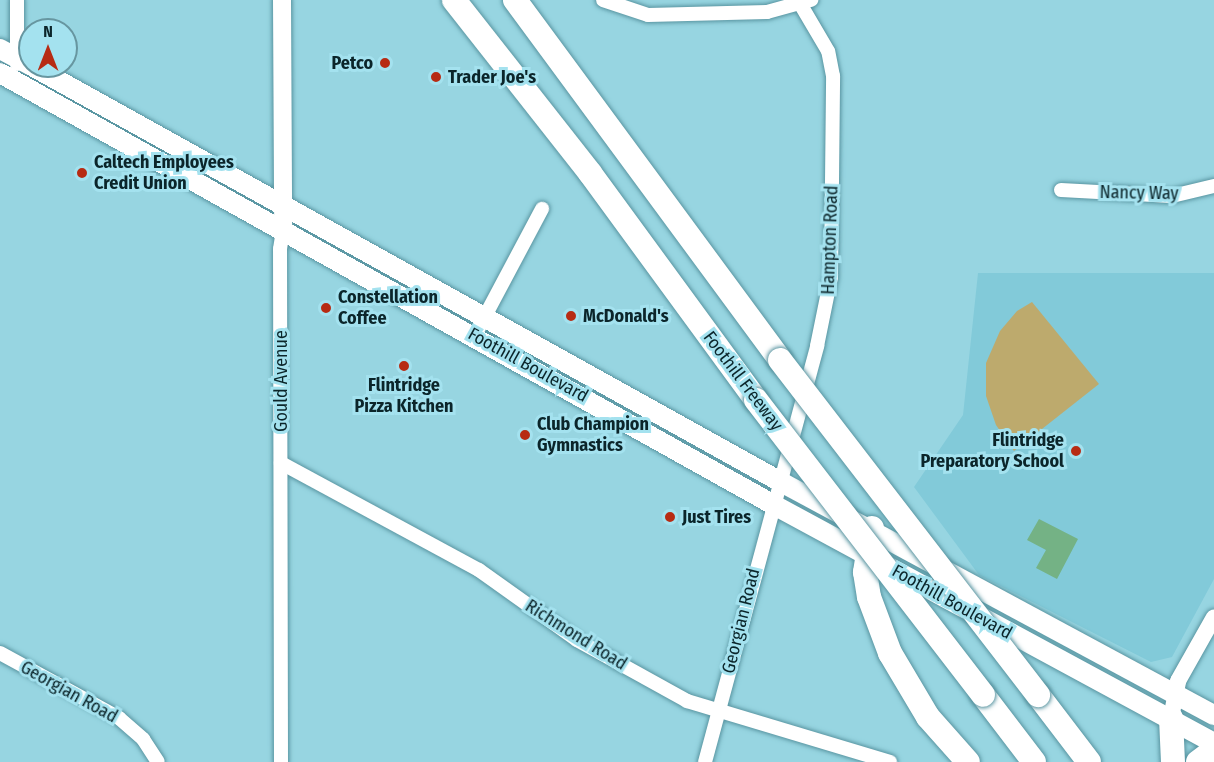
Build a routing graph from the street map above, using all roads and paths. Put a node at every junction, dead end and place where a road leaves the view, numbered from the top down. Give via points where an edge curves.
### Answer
1 (17, 0) edge
2 (282, 0) edge
3 (454, 0) edge
4 (515, 0) edge
5 (803, 1) edge
6 (609, 4) edge
7 (18, 20) edge
8 (0, 73) edge
9 (20, 78) edge
10 (54, 78) edge
11 (20, 84) junction
12 (1214, 186) edge
13 (1062, 190) dead end
14 (282, 206) junction
15 (542, 209) dead end
16 (283, 229) junction
17 (484, 316) junction
18 (475, 335) junction
19 (281, 463) junction
20 (781, 482) junction
21 (774, 505) junction
22 (872, 528) junction
23 (867, 555) junction
24 (1214, 617) edge
25 (0, 653) edge
26 (1175, 694) junction
27 (718, 712) junction
28 (1214, 716) edge
29 (1171, 718) junction
30 (1214, 743) edge
31 (1214, 750) edge
32 (158, 762) edge
33 (281, 762) edge
34 (705, 762) edge
35 (890, 762) edge
36 (968, 762) edge
37 (1034, 762) edge
38 (1089, 762) edge
39 (1173, 762) edge
40 (1198, 762) edge

1 - 7 street
2 - 14 main road, Gould Avenue
3 - 37 highway, Foothill Freeway, bridge via 590,173 756,400
4 - 38 highway, bridge via 780,360
5 - 6 street via 766,12 648,15
5 - 20 street, Hampton Road via 828,51 833,76 832,255 827,309
8 - 11 main road, Foothill Boulevard
9 - 11 street
10 - 14 main road, Foothill Boulevard
11 - 16 main road, Foothill Boulevard
12 - 13 street, Nancy Way via 1172,196
14 - 16 main road, Gould Avenue
14 - 17 main road, Foothill Boulevard
15 - 17 street
16 - 18 main road, Foothill Boulevard
16 - 19 street, Gould Avenue
17 - 18 street
17 - 20 main road, Foothill Boulevard
18 - 21 main road, Foothill Boulevard
19 - 27 street, Richmond Road via 479,570 577,640 687,701
19 - 33 street, Gould Avenue
20 - 21 street, Georgian Road
20 - 22 main road, Foothill Boulevard
21 - 23 main road, Foothill Boulevard
21 - 27 street, Georgian Road
22 - 23 highway
22 - 26 main road, Foothill Boulevard
23 - 29 main road, Foothill Boulevard
23 - 36 highway via 869,597 895,663 928,717
24 - 26 street
25 - 32 street, Georgian Road via 119,718 143,739
26 - 28 main road, Foothill Boulevard
26 - 29 street
27 - 34 street, Georgian Road
27 - 35 street, Richmond Road
29 - 30 main road, Foothill Boulevard
29 - 39 highway
31 - 40 highway

